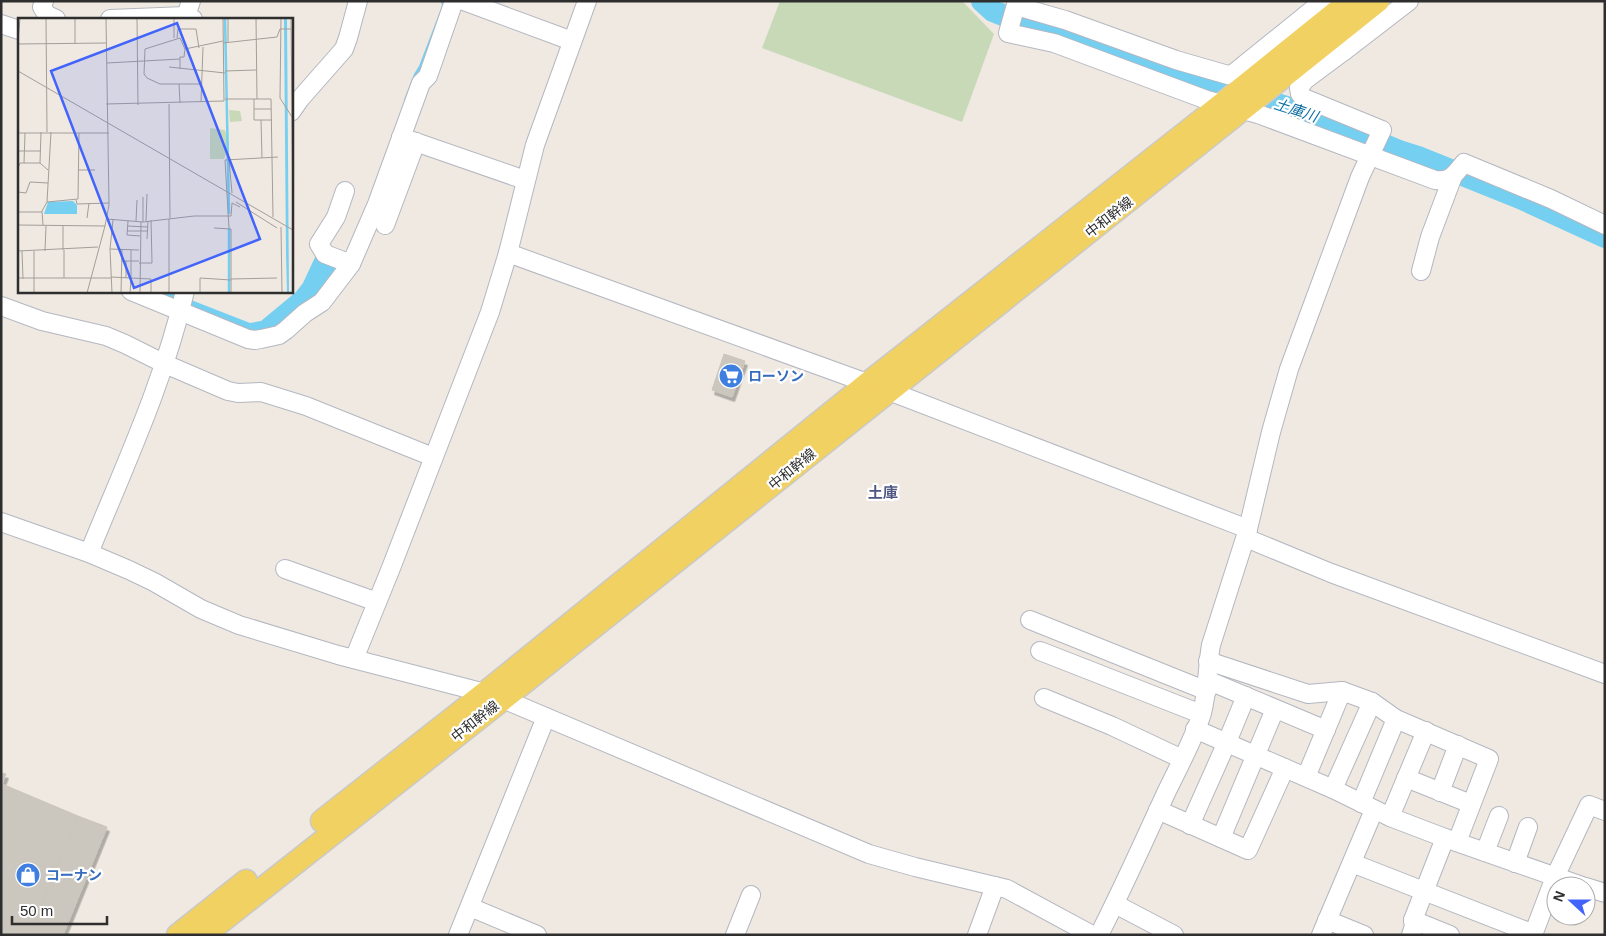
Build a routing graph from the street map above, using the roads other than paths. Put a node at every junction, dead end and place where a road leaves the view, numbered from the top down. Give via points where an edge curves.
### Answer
1 (44, 1) edge
2 (358, 1) edge
3 (454, 1) edge
4 (464, 1) edge
5 (588, 1) edge
6 (1323, 1) edge
7 (1350, 1) edge
8 (1378, 1) edge
9 (1409, 1) edge
10 (1017, 3) edge
11 (190, 12) edge
12 (1306, 15) junction
13 (53, 18) edge
14 (121, 18) edge
15 (1, 24) edge
16 (18, 30) edge
17 (572, 41) junction
18 (1344, 51) junction
19 (1302, 64) junction
20 (298, 92) edge
21 (1238, 100) junction
22 (292, 109) edge
23 (408, 140) junction
24 (1368, 157) junction
25 (1457, 171) junction
26 (525, 180) junction
27 (345, 191) dead end
28 (385, 225) dead end
29 (1605, 225) edge
30 (508, 253) junction
31 (351, 264) junction
32 (1421, 271) dead end
33 (133, 292) edge
34 (185, 292) edge
35 (1, 306) edge
36 (180, 312) junction
37 (165, 364) junction
38 (867, 384) junction
39 (889, 391) junction
40 (433, 457) junction
41 (1, 522) edge
42 (1247, 533) junction
43 (89, 553) junction
44 (285, 569) dead end
45 (377, 602) junction
46 (1030, 620) dead end
47 (1040, 651) dead end
48 (354, 659) junction
49 (1208, 661) junction
50 (1605, 674) edge
51 (1207, 685) junction
52 (1342, 691) junction
53 (494, 696) junction
54 (1246, 696) junction
55 (1044, 698) dead end
56 (1372, 702) junction
57 (1275, 709) junction
58 (546, 717) junction
59 (1396, 719) junction
60 (1198, 722) junction
61 (1326, 730) junction
62 (1426, 731) junction
63 (1227, 742) junction
64 (1458, 745) junction
65 (1255, 754) junction
66 (1182, 759) junction
67 (1285, 768) junction
68 (1306, 777) junction
69 (1406, 778) junction
70 (1333, 788) junction
71 (1440, 792) junction
72 (1471, 804) junction
73 (1158, 810) junction
74 (1375, 810) junction
75 (1605, 811) edge
76 (1499, 816) dead end
77 (1190, 825) junction
78 (1528, 827) dead end
79 (1221, 838) junction
80 (1451, 840) junction
81 (1485, 852) junction
82 (1352, 863) junction
83 (1515, 863) junction
84 (1550, 876) edge
85 (1556, 876) edge
86 (995, 886) junction
87 (1425, 891) junction
88 (750, 896) dead end
89 (1115, 904) junction
90 (1546, 905) edge
91 (470, 907) junction
92 (1324, 928) edge
93 (1412, 928) edge
94 (1536, 934) edge
95 (178, 935) edge
96 (204, 935) edge
97 (458, 935) edge
98 (538, 935) edge
99 (735, 935) edge
100 (977, 935) edge
101 (1092, 935) edge
102 (1099, 935) edge
103 (1174, 935) edge
104 (1364, 935) edge
105 (1450, 935) edge

1 - 13 street via 42,8 47,16
2 - 20 street via 344,49
3 - 23 street via 428,76 421,84
4 - 17 street
5 - 17 street
6 - 12 street
7 - 21 main road, 中和幹線
8 - 19 main road, 中和幹線
9 - 18 street
10 - 12 street via 1176,60 1228,75
10 - 21 street via 1008,33 1054,42
11 - 14 street
12 - 21 street
15 - 16 street
17 - 26 street via 545,113
18 - 19 street
18 - 24 street via 1305,80 1299,88 1300,94 1382,130
19 - 21 main road, 中和幹線 via 1271,88
20 - 22 street
21 - 24 street
21 - 38 main road, 中和幹線
21 - 39 main road, 中和幹線
23 - 26 street
23 - 28 street
23 - 31 street
24 - 25 street via 1435,180 1444,181
24 - 42 street via 1290,369
25 - 29 street via 1551,200
25 - 32 street via 1430,237
26 - 30 street
27 - 31 street via 336,217 319,244 325,254
30 - 38 street
30 - 40 street via 483,331
31 - 36 street via 322,302 279,335 255,340
33 - 36 street
34 - 36 street
35 - 37 street via 42,321 106,336
36 - 37 street
37 - 40 street via 228,391 261,392 306,406
37 - 43 street
38 - 39 street
38 - 53 main road, 中和幹線
39 - 42 street
39 - 53 main road, 中和幹線
40 - 45 street
41 - 43 street
42 - 49 street
42 - 50 street via 1330,572
43 - 48 street via 142,576 223,619
44 - 45 street
45 - 48 street
46 - 51 street
47 - 60 street
48 - 53 street
49 - 51 street
49 - 52 street via 1308,694
51 - 54 street
51 - 60 street
52 - 56 street
52 - 61 street
53 - 58 street
53 - 95 main road, 中和幹線
53 - 96 main road, 中和幹線
54 - 57 street
54 - 63 street
55 - 66 street
56 - 59 street
56 - 70 street
57 - 61 street
57 - 65 street
58 - 86 street via 869,854
58 - 91 street
59 - 62 street
59 - 74 street
60 - 63 street
60 - 66 street
61 - 68 street
62 - 64 street
62 - 69 street
63 - 65 street
63 - 77 street
64 - 71 street
64 - 72 street via 1489,759
65 - 67 street
65 - 79 street
66 - 73 street
67 - 68 street
67 - 79 street via 1248,850
68 - 70 street
69 - 71 street
69 - 74 street
70 - 74 street
71 - 72 street
72 - 80 street
73 - 77 street
73 - 89 street
74 - 80 street
74 - 82 street
75 - 85 street via 1589,805
76 - 81 street
77 - 79 street
78 - 83 street
80 - 81 street
80 - 87 street
81 - 83 street
82 - 87 street
82 - 92 street
83 - 84 street
86 - 100 street
86 - 101 street via 1020,894
87 - 93 street
87 - 94 street
88 - 99 street
89 - 102 street
89 - 103 street
90 - 94 street
91 - 97 street
91 - 98 street
92 - 104 street
93 - 105 street

